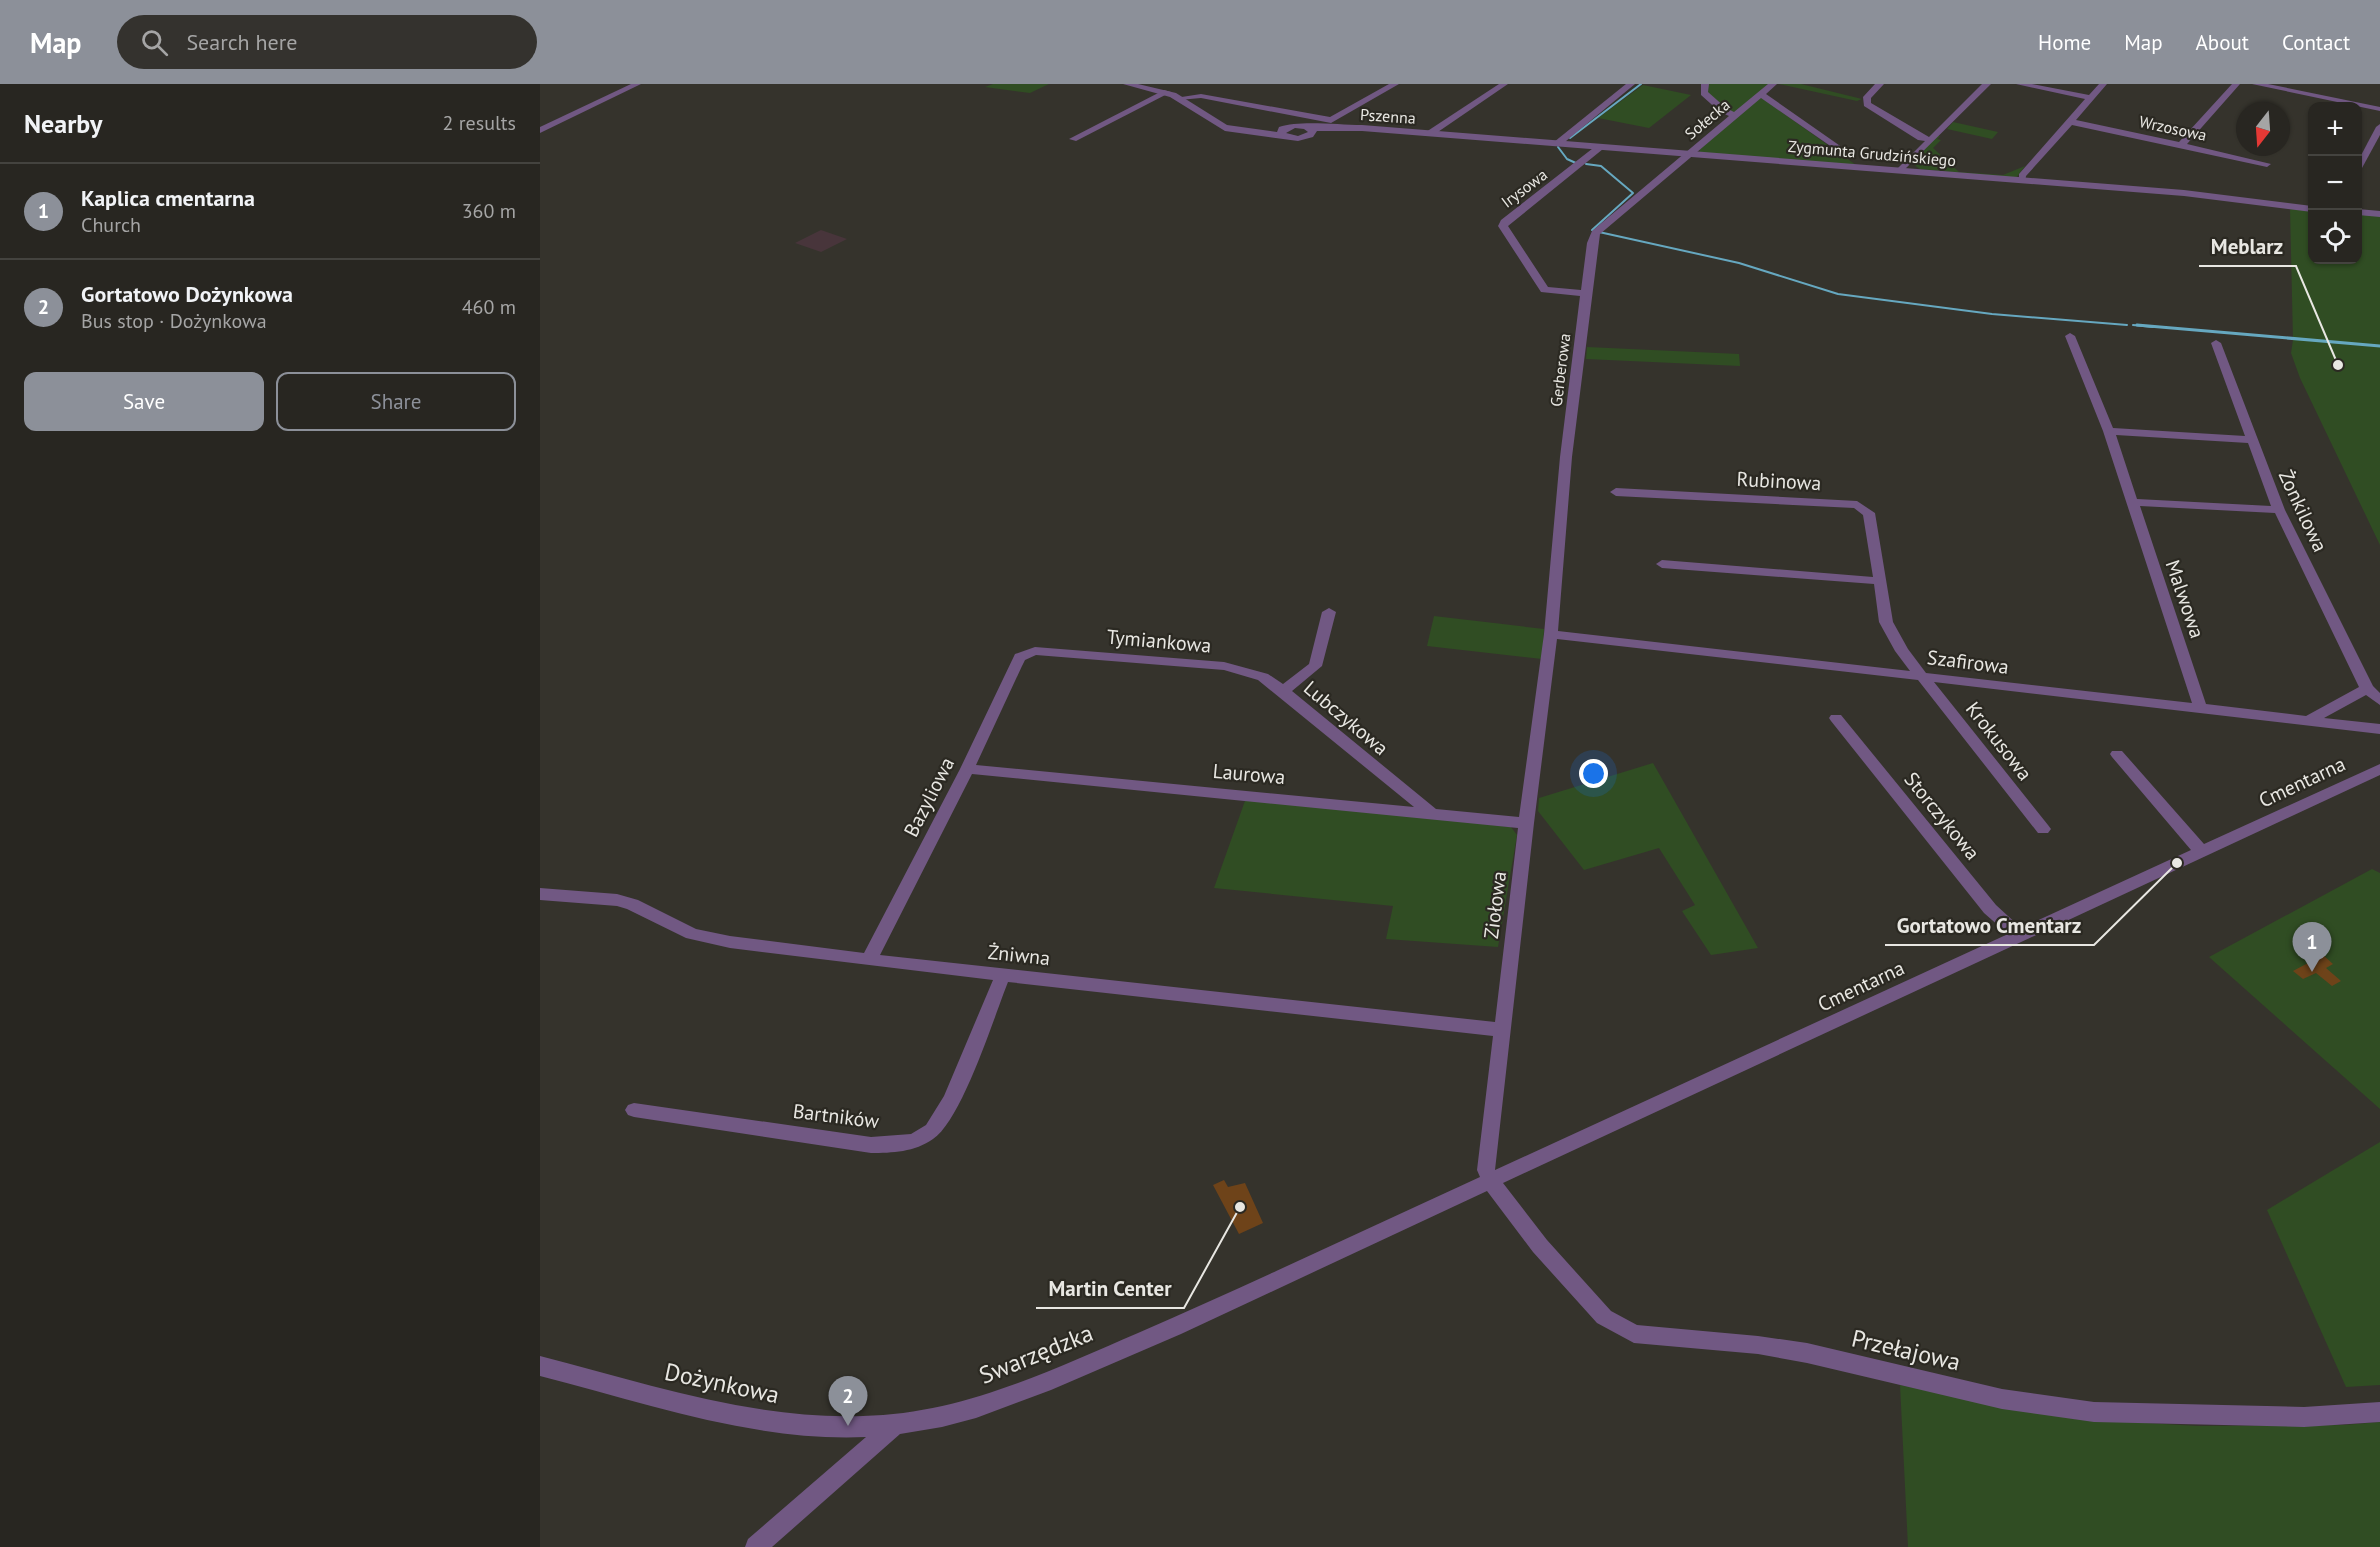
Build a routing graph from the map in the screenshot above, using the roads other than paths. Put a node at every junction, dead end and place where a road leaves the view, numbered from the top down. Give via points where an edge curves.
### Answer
1 (637, 84) edge
2 (1127, 84) edge
3 (1395, 84) edge
4 (1504, 84) edge
5 (1631, 84) edge
6 (1705, 84) edge
7 (1773, 84) edge
8 (1880, 84) edge
9 (1987, 84) edge
10 (2020, 84) edge
11 (2103, 84) edge
12 (2236, 84) edge
13 (2256, 84) edge
14 (1167, 93) junction
15 (1761, 94) junction
16 (1179, 98) junction
17 (2090, 98) junction
18 (2380, 110) edge
19 (1735, 115) junction
20 (2072, 122) junction
21 (2380, 127) edge
22 (540, 130) edge
23 (1429, 134) junction
24 (1073, 139) dead end
25 (1929, 140) junction
26 (1557, 144) junction
27 (2181, 145) junction
28 (1600, 147) junction
29 (1842, 150) dead end
30 (2367, 151) junction
31 (2380, 153) edge
32 (1688, 154) junction
33 (2362, 160) edge
34 (2267, 164) dead end
35 (1901, 170) junction
36 (2022, 180) junction
37 (2308, 208) edge
38 (2362, 212) edge
39 (2380, 214) edge
40 (1587, 294) junction
41 (2070, 336) dead end
42 (2216, 343) dead end
43 (2109, 431) junction
44 (2250, 440) junction
45 (1616, 492) dead end
46 (2131, 502) junction
47 (2279, 510) junction
48 (1662, 564) dead end
49 (1880, 580) junction
50 (1329, 612) dead end
51 (1551, 634) junction
52 (1026, 653) joint
53 (1925, 677) junction
54 (2367, 690) junction
55 (1283, 691) junction
56 (2380, 699) edge
57 (2201, 709) junction
58 (1836, 718) dead end
59 (2307, 721) junction
60 (2380, 729) edge
61 (2117, 754) dead end
62 (967, 769) junction
63 (2380, 769) edge
64 (1430, 812) junction
65 (1526, 823) junction
66 (2043, 829) dead end
67 (2202, 852) junction
68 (540, 894) edge
69 (2020, 936) junction
70 (868, 960) junction
71 (1003, 975) junction
72 (1501, 1030) junction
73 (634, 1110) dead end
74 (1490, 1180) junction
75 (540, 1366) edge
76 (2380, 1412) edge
77 (896, 1424) junction
78 (756, 1547) edge

1 - 22 street
2 - 14 street, Pszenna
3 - 16 street, Pszenna via 1331,120 1201,96
4 - 23 street
5 - 26 street
6 - 19 street via 1704,93
7 - 15 street, Sołecka
8 - 25 street via 1867,97 1867,104
9 - 25 street
10 - 17 street
11 - 17 street
12 - 27 street
13 - 18 street
14 - 16 street, Pszenna
14 - 24 street
15 - 19 street, Sołecka
15 - 29 street
16 - 23 street, Pszenna via 1219,126 1245,132 1282,132 1297,125 1311,131 1345,128
17 - 20 street
19 - 32 street, Sołecka
20 - 27 street, Wrzosowa
20 - 36 street
21 - 30 street
23 - 26 street, Zygmunta Grudzińskiego
25 - 35 street
26 - 28 street, Zygmunta Grudzińskiego
27 - 34 street, Wrzosowa
28 - 32 street, Zygmunta Grudzińskiego
28 - 40 street, Irysowa via 1503,226 1545,290
30 - 31 street
30 - 33 street
32 - 35 street, Zygmunta Grudzińskiego
32 - 40 street, Gerberowa via 1598,229 1592,243
35 - 36 street, Zygmunta Grudzińskiego
36 - 37 street, Zygmunta Grudzińskiego
38 - 39 street
40 - 51 street, Gerberowa
41 - 43 street, Malwowa
42 - 44 street, Żonkilowa
43 - 44 street
43 - 46 street, Malwowa
44 - 47 street, Żonkilowa
45 - 49 street, Rubinowa via 1857,505 1869,513
46 - 47 street
46 - 57 street, Malwowa
47 - 54 street, Żonkilowa
48 - 49 street
49 - 53 street, Rubinowa via 1886,622 1902,651
50 - 55 street, Lubczykowa via 1315,666
51 - 53 street, Szafirowa
51 - 65 street, Ziołowa
52 - 55 street, Tymiankowa via 1046,651 1224,666 1263,677
52 - 62 street, Bazyliowa via 1015,666
53 - 57 street, Szafirowa
53 - 66 street, Krokusowa
54 - 56 street, Żonkilowa
54 - 59 street
55 - 64 street, Lubczykowa
57 - 59 street, Szafirowa
58 - 69 street, Storczykowa via 1990,909
59 - 60 street, Szafirowa
61 - 67 street
62 - 64 street, Laurowa
62 - 70 street, Bazyliowa
63 - 67 street, Cmentarna
64 - 65 street, Laurowa
65 - 72 street, Ziołowa
67 - 69 street, Cmentarna
68 - 70 street, Żniwna via 625,902 710,939
69 - 74 street, Cmentarna
70 - 71 street, Żniwna
71 - 72 street, Żniwna
71 - 73 street, Bartników via 950,1102 932,1130 902,1144 871,1145
72 - 74 street, Ziołowa via 1486,1170
74 - 76 street, Przełajowa via 1540,1246 1604,1317 1634,1334 1758,1345 2002,1399 2094,1412 2285,1417
74 - 77 street, Swarzędzka via 1173,1327 991,1403
75 - 77 street, Dożynkowa via 772,1422
77 - 78 street

